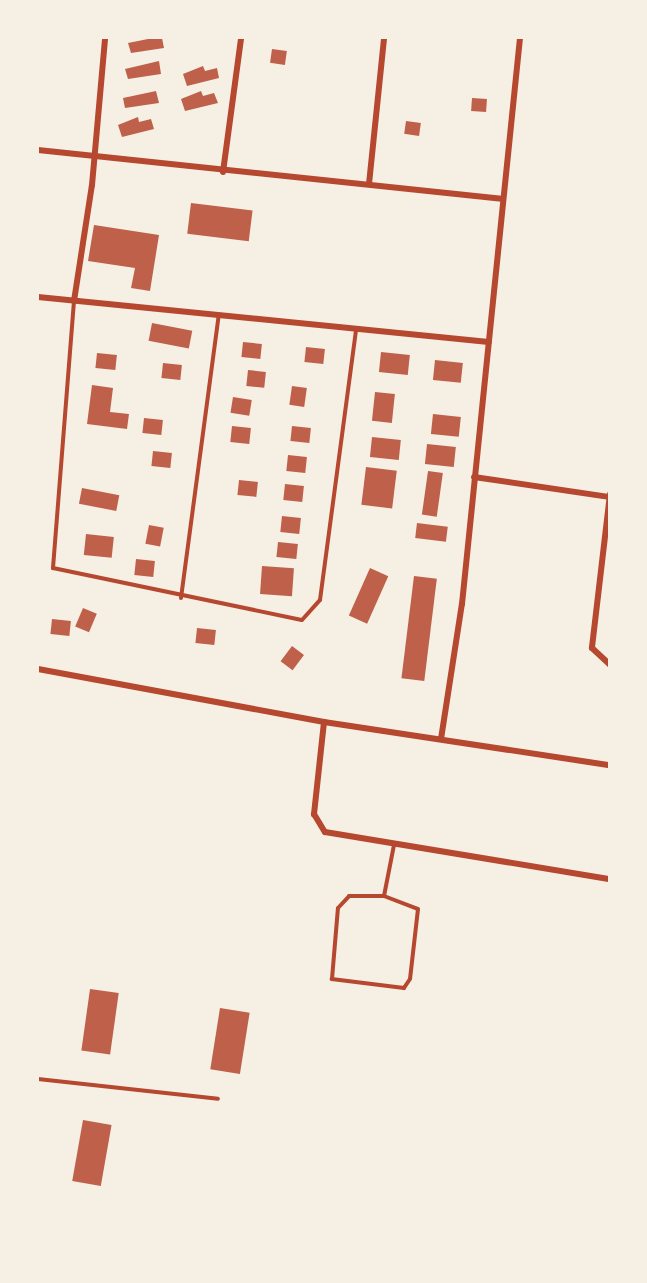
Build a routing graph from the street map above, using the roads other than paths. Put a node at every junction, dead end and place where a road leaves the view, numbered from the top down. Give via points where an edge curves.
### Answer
1 (105, 38) edge
2 (241, 38) edge
3 (384, 38) edge
4 (520, 38) edge
5 (38, 150) edge
6 (91, 156) junction
7 (223, 172) junction
8 (369, 183) junction
9 (501, 199) junction
10 (38, 297) edge
11 (74, 301) junction
12 (219, 315) junction
13 (356, 329) junction
14 (489, 342) junction
15 (474, 477) junction
16 (609, 495) edge
17 (181, 598) junction
18 (609, 665) edge
19 (38, 669) edge
20 (324, 722) junction
21 (441, 739) junction
22 (609, 765) edge
23 (394, 845) junction
24 (609, 879) edge
25 (384, 896) junction
26 (38, 1078) edge
27 (218, 1099) dead end

1 - 6 street
2 - 7 street
3 - 8 street
4 - 9 street
5 - 6 street
6 - 7 street
6 - 11 street via 92,185
7 - 8 street
8 - 9 street
9 - 14 street
10 - 11 street
11 - 12 street
11 - 17 lane via 53,568
12 - 13 street
12 - 17 lane
13 - 14 street
13 - 17 lane via 320,600 314,613 302,620
14 - 15 street
15 - 16 street
15 - 21 street
16 - 18 street via 592,648
19 - 20 street
20 - 21 street
20 - 23 street via 314,814 320,827 333,836
21 - 22 street
23 - 24 street
23 - 25 lane
25 - 25 lane via 418,909 410,979 399,991 335,983 328,973 342,901 349,896
26 - 27 lane

